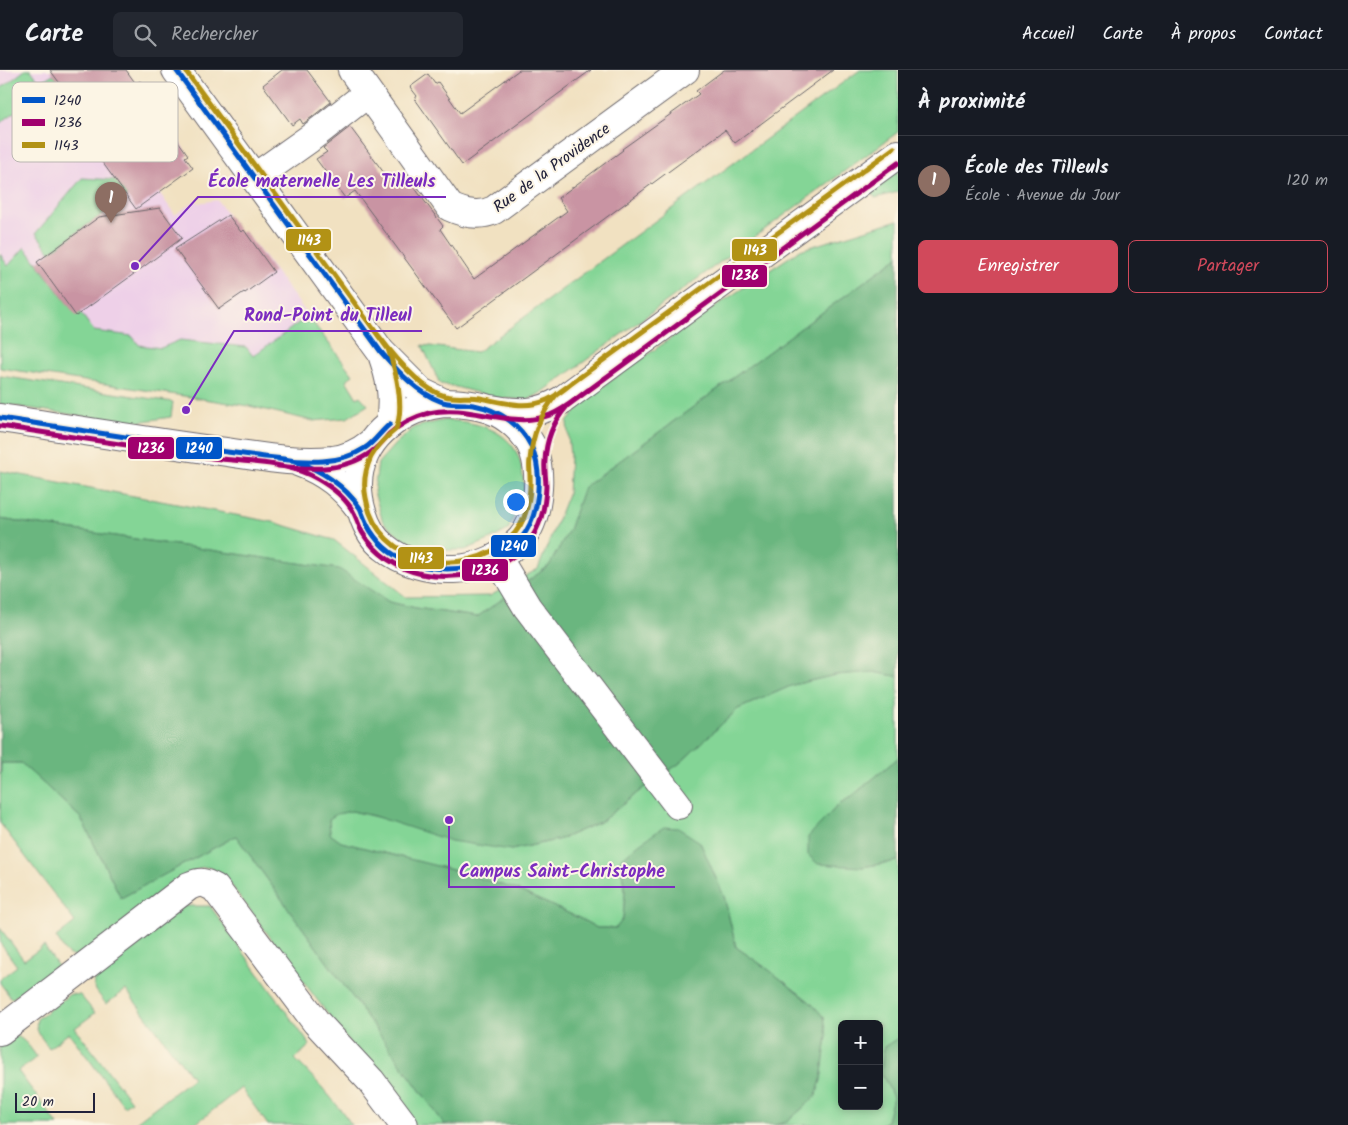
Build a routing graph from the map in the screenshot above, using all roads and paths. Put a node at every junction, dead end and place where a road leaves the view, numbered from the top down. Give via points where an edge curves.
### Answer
1 (176, 70) edge
2 (352, 70) edge
3 (685, 70) edge
4 (368, 93) junction
5 (898, 154) edge
6 (254, 178) junction
7 (381, 352) junction
8 (562, 400) junction
9 (444, 403) junction
10 (490, 409) junction
11 (0, 418) edge
12 (390, 424) junction
13 (371, 443) junction
14 (292, 460) junction
15 (537, 464) junction
16 (361, 510) junction
17 (497, 557) junction
18 (678, 805) dead end
19 (0, 1031) edge
20 (404, 1125) edge

1 - 6 main road
2 - 4 main road, Rue de la Providence
3 - 4 main road, Rue de la Providence via 494,210 484,214 450,207
4 - 6 main road
5 - 8 main road
6 - 7 main road
7 - 9 main road via 421,392
7 - 12 main road via 390,380 393,408
8 - 10 main road via 535,412
8 - 15 main road via 545,427
9 - 10 main road
9 - 12 main road via 409,412
10 - 15 main road via 512,423 528,440
11 - 14 main road
12 - 13 main road
13 - 14 main road via 347,457
13 - 16 main road via 358,477
14 - 16 main road via 336,482
15 - 17 main road via 538,494 528,528 522,538
16 - 17 main road via 376,540 395,556 410,562 425,567 454,569 474,567
17 - 18 main road via 527,607
19 - 20 main road via 189,886 205,882 215,888 316,1022 371,1081

